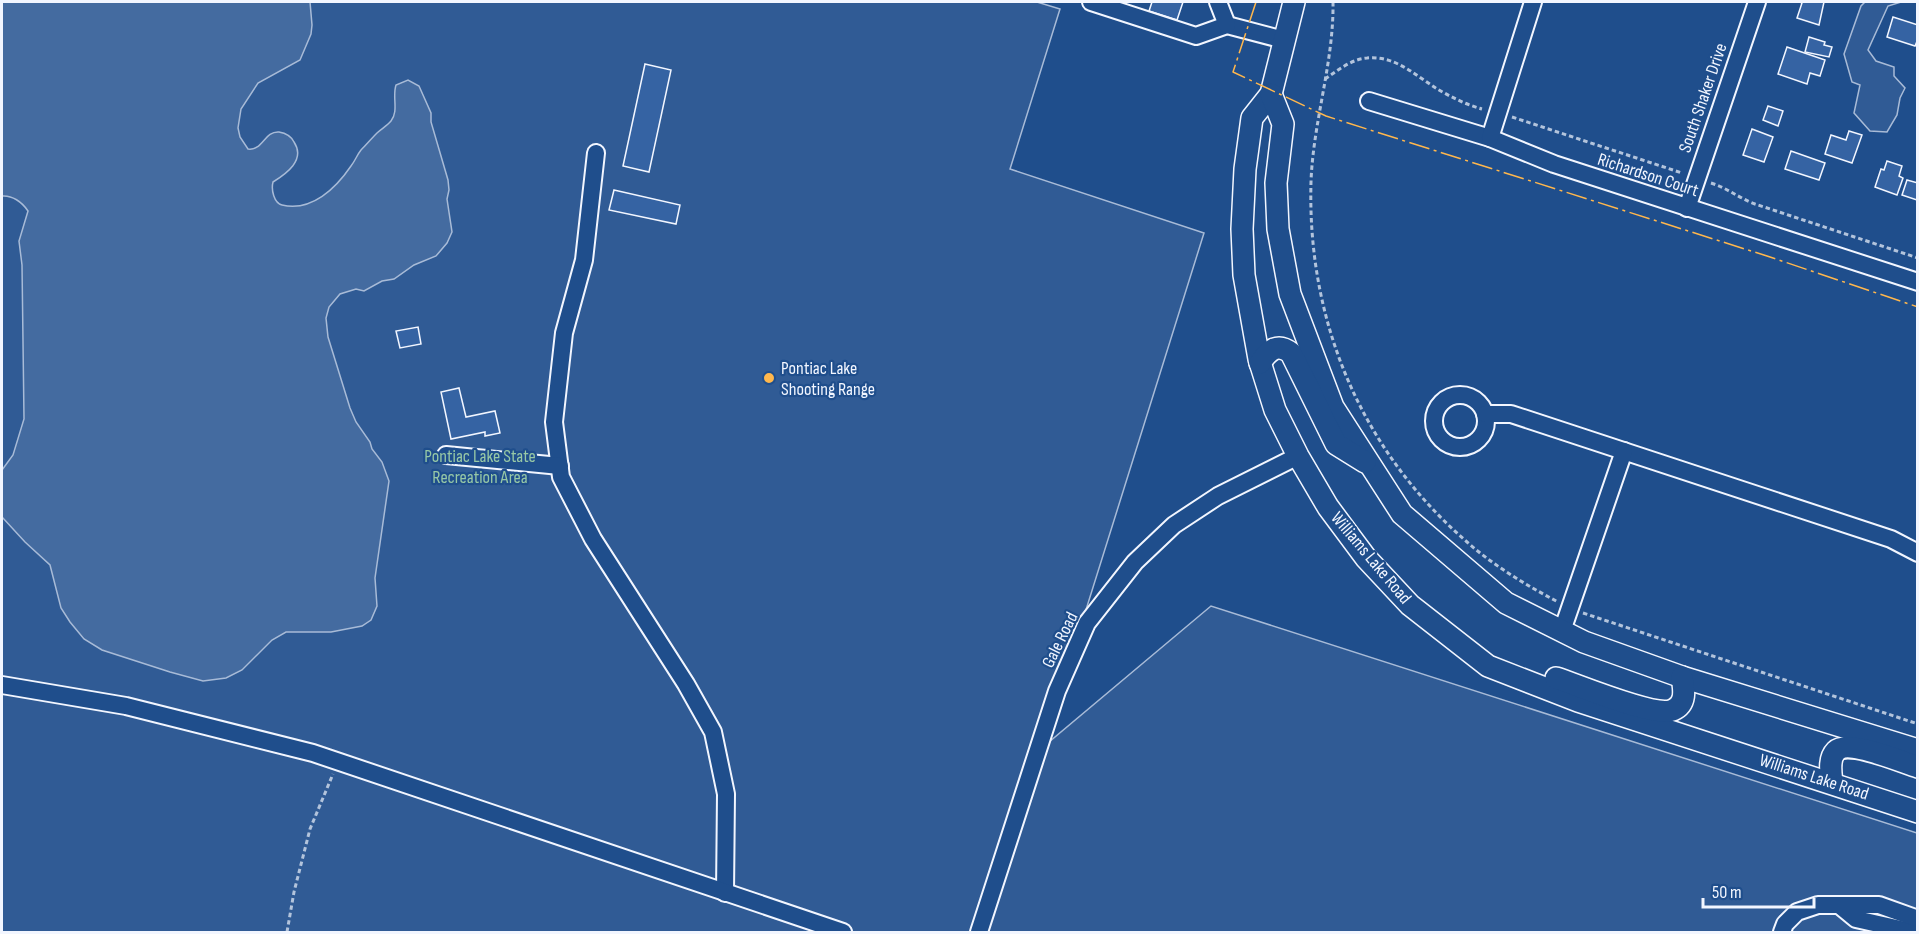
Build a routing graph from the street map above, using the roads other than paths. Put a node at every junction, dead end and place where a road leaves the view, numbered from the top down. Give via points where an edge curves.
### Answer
1 (1091, 2) edge
2 (1218, 2) edge
3 (1294, 2) edge
4 (1533, 2) edge
5 (1757, 2) edge
6 (1227, 25) junction
7 (1284, 40) junction
8 (1271, 94) junction
9 (1369, 101) dead end
10 (1490, 138) junction
11 (597, 153) dead end
12 (1687, 208) junction
13 (1242, 217) junction
14 (1277, 220) junction
15 (1917, 282) edge
16 (1260, 363) junction
17 (1485, 414) dead end
18 (1624, 451) junction
19 (446, 455) dead end
20 (1298, 456) junction
21 (560, 466) junction
22 (1371, 466) junction
23 (1917, 553) edge
24 (1562, 631) junction
25 (1488, 666) junction
26 (1682, 677) junction
27 (2, 685) edge
28 (1917, 750) edge
29 (1917, 767) edge
30 (1832, 783) junction
31 (1917, 812) edge
32 (725, 893) junction
33 (1839, 905) junction
34 (1917, 919) edge
35 (843, 933) edge
36 (979, 933) edge
37 (1782, 933) edge
38 (1914, 933) edge

1 - 6 street via 1196,36
2 - 6 street
3 - 7 main road, Williams Lake Road
4 - 10 street
5 - 12 street, South Shaker Drive
6 - 7 street
7 - 8 main road, Williams Lake Road
8 - 13 main road, Williams Lake Road via 1252,118
8 - 14 main road via 1282,124
9 - 10 street, Richardson Court
10 - 12 street, Richardson Court via 1554,164
11 - 21 street via 584,260 564,333 554,422
12 - 15 street, Richardson Court
13 - 14 main road via 1265,213
13 - 16 main road, Williams Lake Road via 1244,275
14 - 22 main road via 1290,294 1333,407
16 - 20 main road, Williams Lake Road via 1275,410
16 - 22 main road via 1271,349 1286,348 1336,444
17 - 18 street via 1511,414
18 - 23 street via 1891,539
18 - 24 street
19 - 21 street
20 - 25 main road, Williams Lake Road via 1328,507 1366,558 1410,605
20 - 36 street, Gale Road via 1218,496 1174,525 1135,562 1087,623 1057,691
21 - 32 street via 561,477 593,539 713,732 726,794
22 - 24 main road via 1402,514 1506,603
24 - 26 main road
25 - 26 main road via 1531,669 1662,712 1672,711 1683,700
25 - 30 main road, Williams Lake Road via 1578,701
26 - 28 main road
27 - 32 street via 126,706 313,753
29 - 30 main road via 1846,747 1837,749 1832,757
30 - 31 main road, Williams Lake Road
32 - 35 street
33 - 34 street via 1879,905
33 - 37 street via 1818,905 1797,912
33 - 38 street via 1856,919

